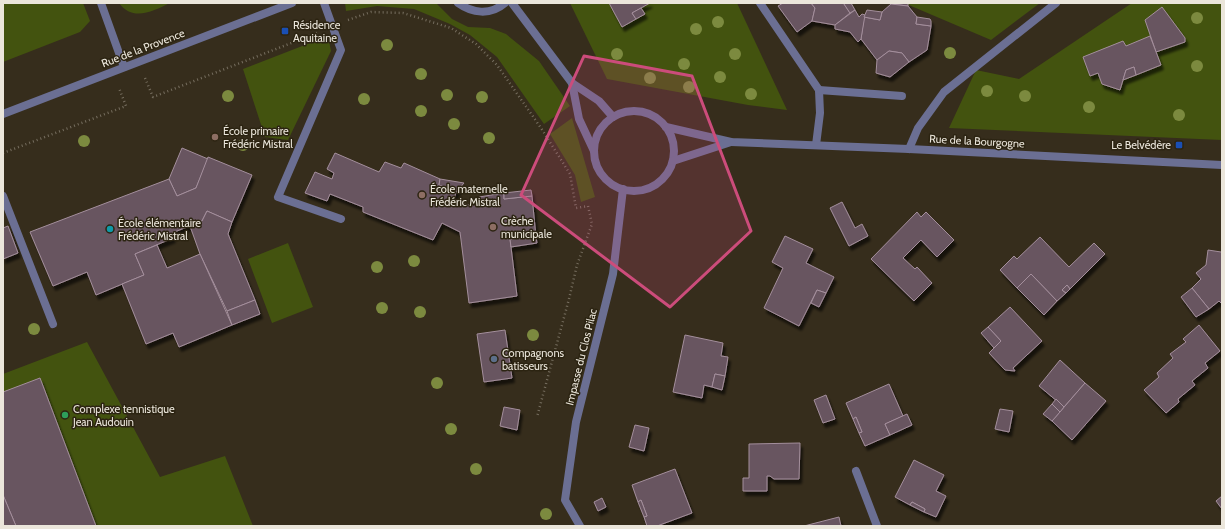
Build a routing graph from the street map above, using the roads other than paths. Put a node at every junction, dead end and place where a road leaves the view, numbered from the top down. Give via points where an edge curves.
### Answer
1 (100, 3) edge
2 (292, 3) edge
3 (324, 3) edge
4 (458, 3) edge
5 (505, 3) edge
6 (512, 3) edge
7 (760, 3) edge
8 (1056, 3) edge
9 (124, 67) junction
10 (572, 84) junction
11 (819, 90) junction
12 (902, 96) dead end
13 (3, 114) edge
14 (613, 117) junction
15 (666, 127) junction
16 (731, 142) junction
17 (816, 145) junction
18 (909, 149) junction
19 (594, 151) junction
20 (673, 161) junction
21 (1222, 165) edge
22 (623, 189) junction
23 (3, 196) edge
24 (341, 219) dead end
25 (52, 324) dead end
26 (856, 471) dead end
27 (580, 526) edge
28 (876, 526) edge

1 - 9 street
2 - 9 street, Rue de la Provence
3 - 24 street via 341,50 278,197
4 - 5 street via 479,12 490,11
6 - 10 street
7 - 11 street
8 - 18 street via 944,92 918,128
9 - 13 street, Rue de la Provence
10 - 14 street via 599,101
10 - 19 street via 579,119
11 - 12 street
11 - 17 street via 820,114
14 - 15 street via 624,112 647,113
14 - 19 street via 603,126 596,138
15 - 16 street, Rue de la Bourgogne
15 - 20 street via 672,138
16 - 17 street, Rue de la Bourgogne
16 - 20 street, Rue de la Bourgogne
17 - 18 street, Rue de la Bourgogne
18 - 21 street, Rue de la Bourgogne
19 - 22 street via 599,171 615,187
20 - 22 street via 665,177 651,188 639,191
22 - 27 street, Impasse du Clos Pilac via 613,274 576,422 565,500
23 - 25 street
26 - 28 street

